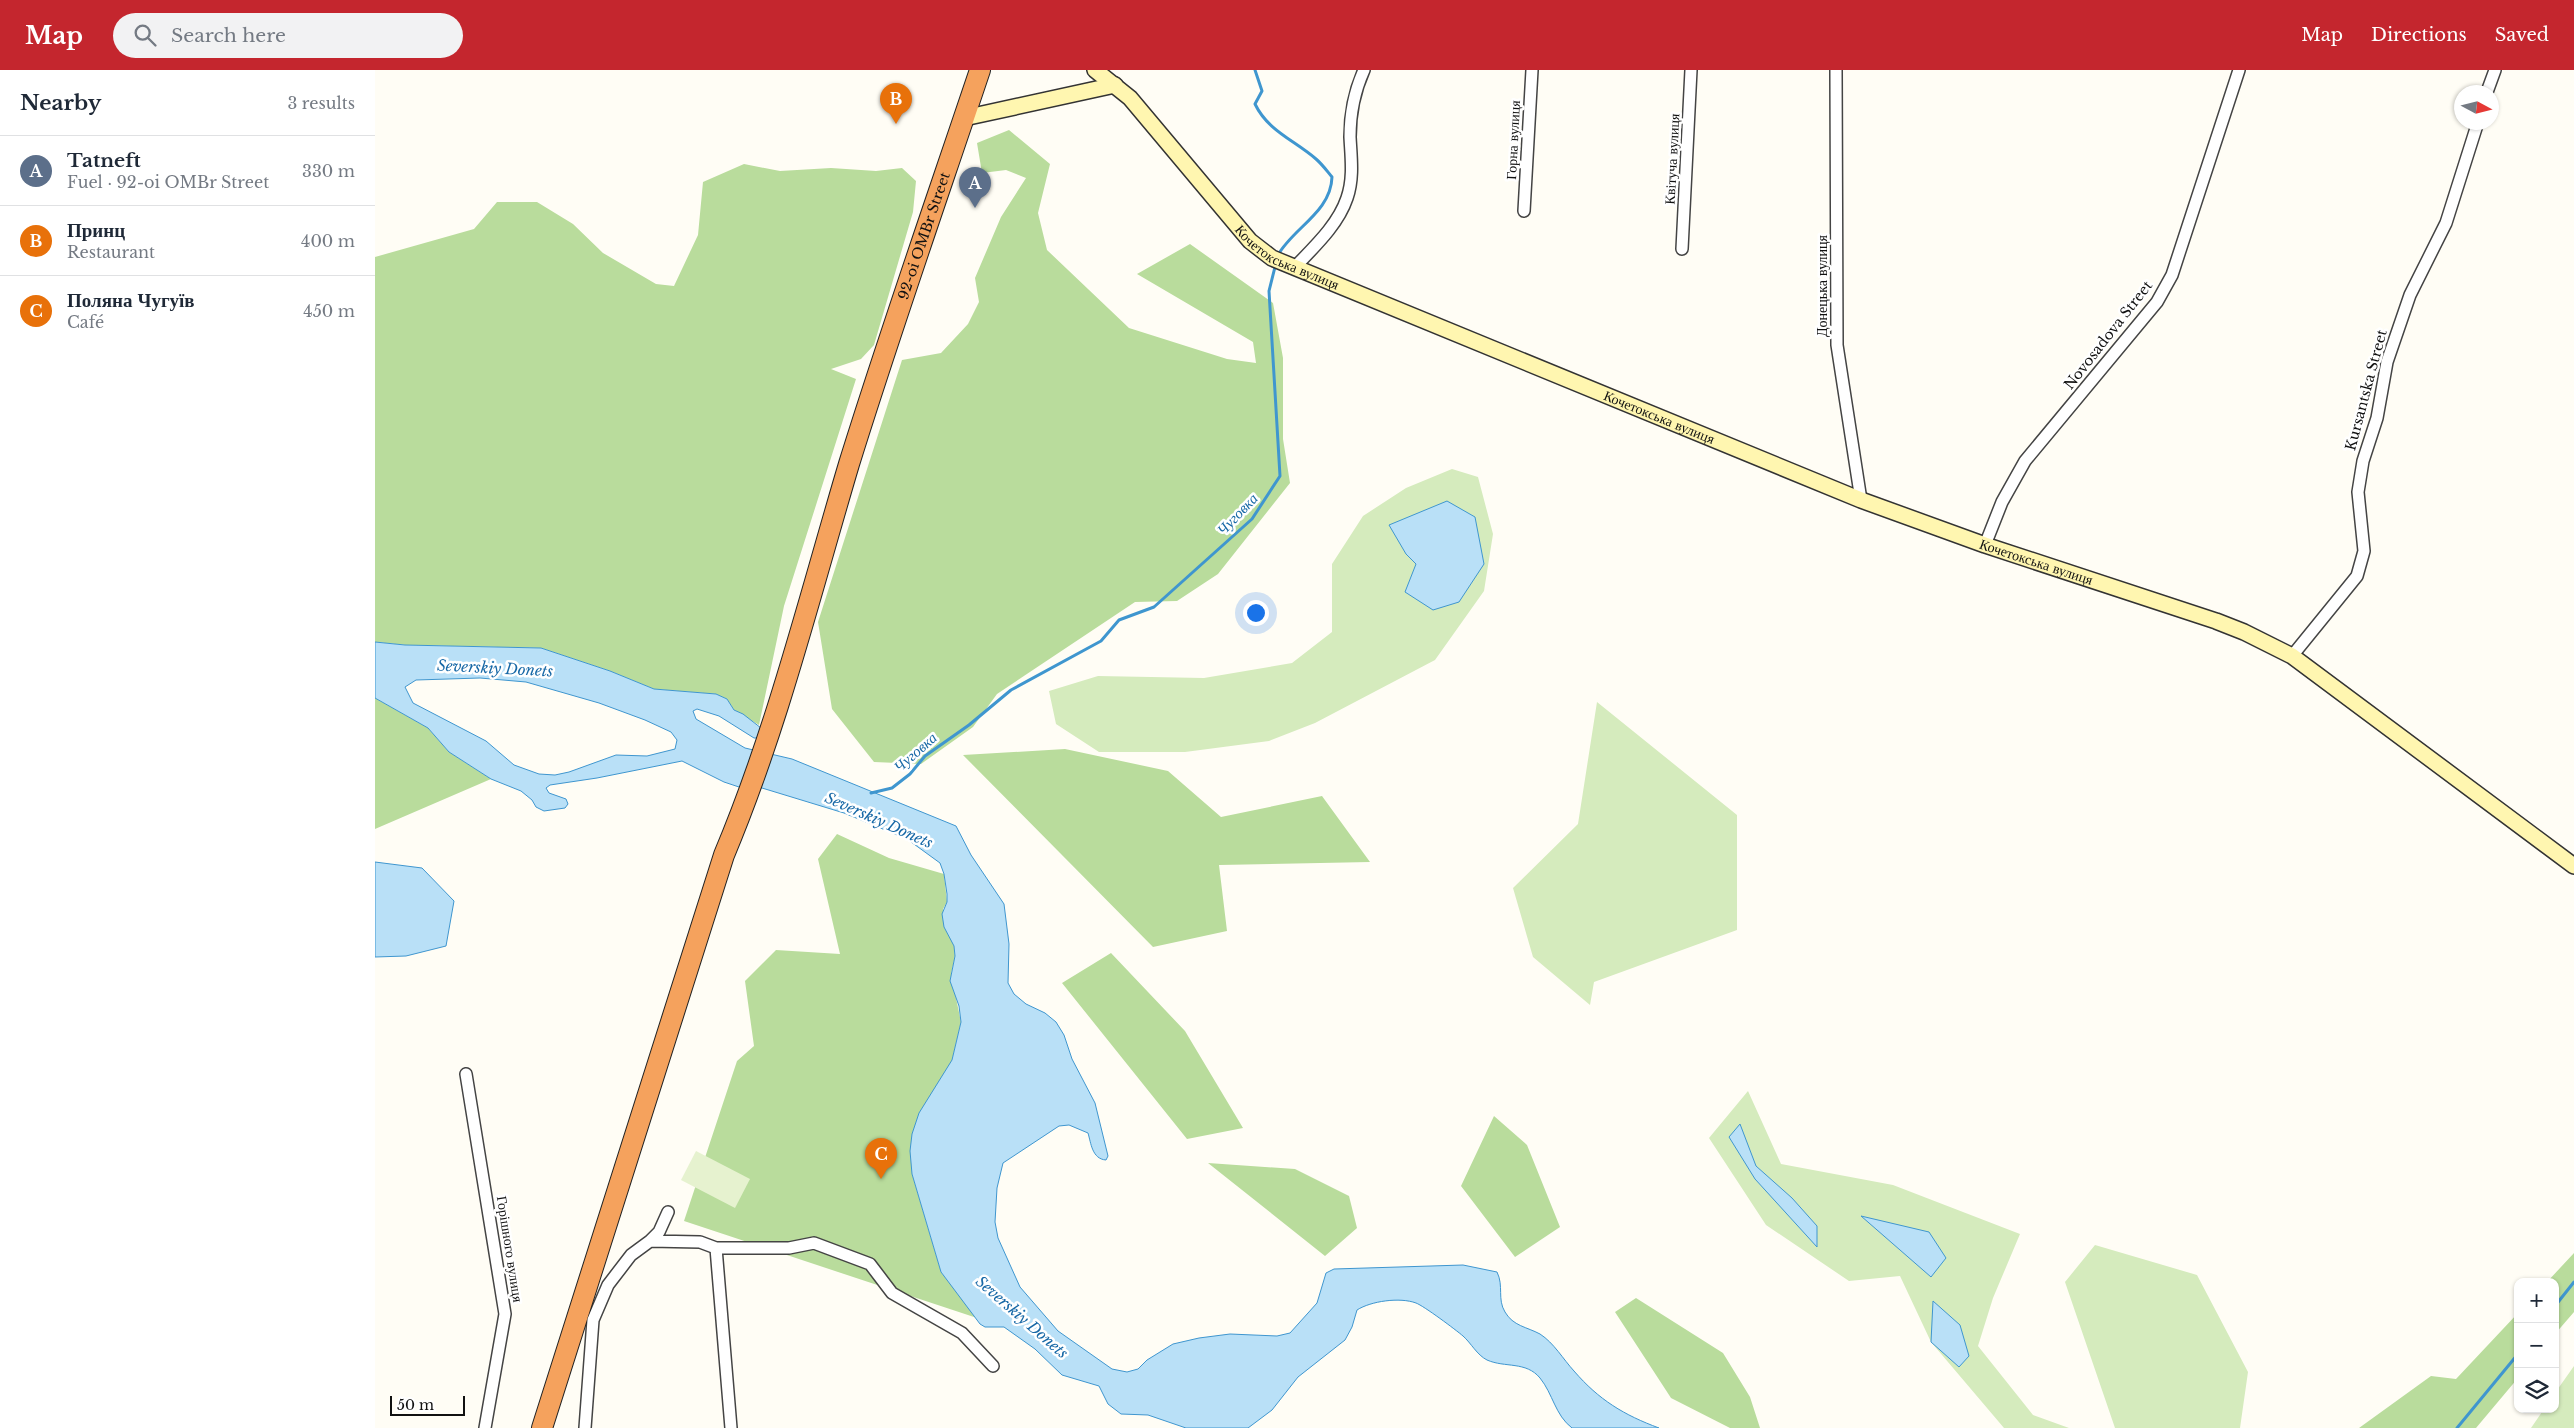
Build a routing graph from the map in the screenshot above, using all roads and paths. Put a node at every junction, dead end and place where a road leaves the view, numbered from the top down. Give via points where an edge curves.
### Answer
1 (980, 70) edge
2 (1095, 70) edge
3 (1364, 70) edge
4 (1532, 70) edge
5 (1691, 70) edge
6 (1836, 70) edge
7 (2239, 70) edge
8 (2495, 70) edge
9 (1115, 85) junction
10 (2490, 85) edge
11 (964, 118) junction
12 (2475, 130) edge
13 (1524, 211) dead end
14 (1682, 249) dead end
15 (1283, 262) junction
16 (1861, 500) junction
17 (1985, 545) junction
18 (2292, 656) junction
19 (2574, 866) edge
20 (466, 1074) dead end
21 (668, 1212) dead end
22 (650, 1241) junction
23 (716, 1248) junction
24 (993, 1366) dead end
25 (485, 1428) edge
26 (542, 1428) edge
27 (585, 1428) edge
28 (731, 1428) edge

1 - 11 highway, 92-oi OMBr Street
2 - 9 main road, Кочетокська вулиця
3 - 15 street via 1354,101 1352,175 1348,197 1339,215
4 - 13 street, Горна вулиця
5 - 14 street, Квітуча вулиця
6 - 16 street, Донецька вулиця via 1837,345
7 - 17 street, Novosadova Street via 2172,275 2157,302 2025,461 2002,502
8 - 10 street
9 - 11 main road
9 - 15 main road, Кочетокська вулиця via 1130,98 1250,241
11 - 26 highway, 92-oi OMBr Street via 850,461 769,732 724,855
12 - 18 street, Kursantska Street via 2446,223 2411,295 2387,362 2358,492 2364,551 2357,576
15 - 16 main road, Кочетокська вулиця
16 - 17 main road, Кочетокська вулиця
17 - 18 main road, Кочетокська вулиця via 2216,621
18 - 19 main road, Кочетокська вулиця
20 - 25 street, Горішного вулиця via 505,1314
21 - 22 street via 659,1232
22 - 23 street via 700,1242
22 - 27 street via 631,1255 608,1285 593,1320
23 - 24 street via 789,1248 814,1242 870,1264 892,1293 962,1332
23 - 28 street

